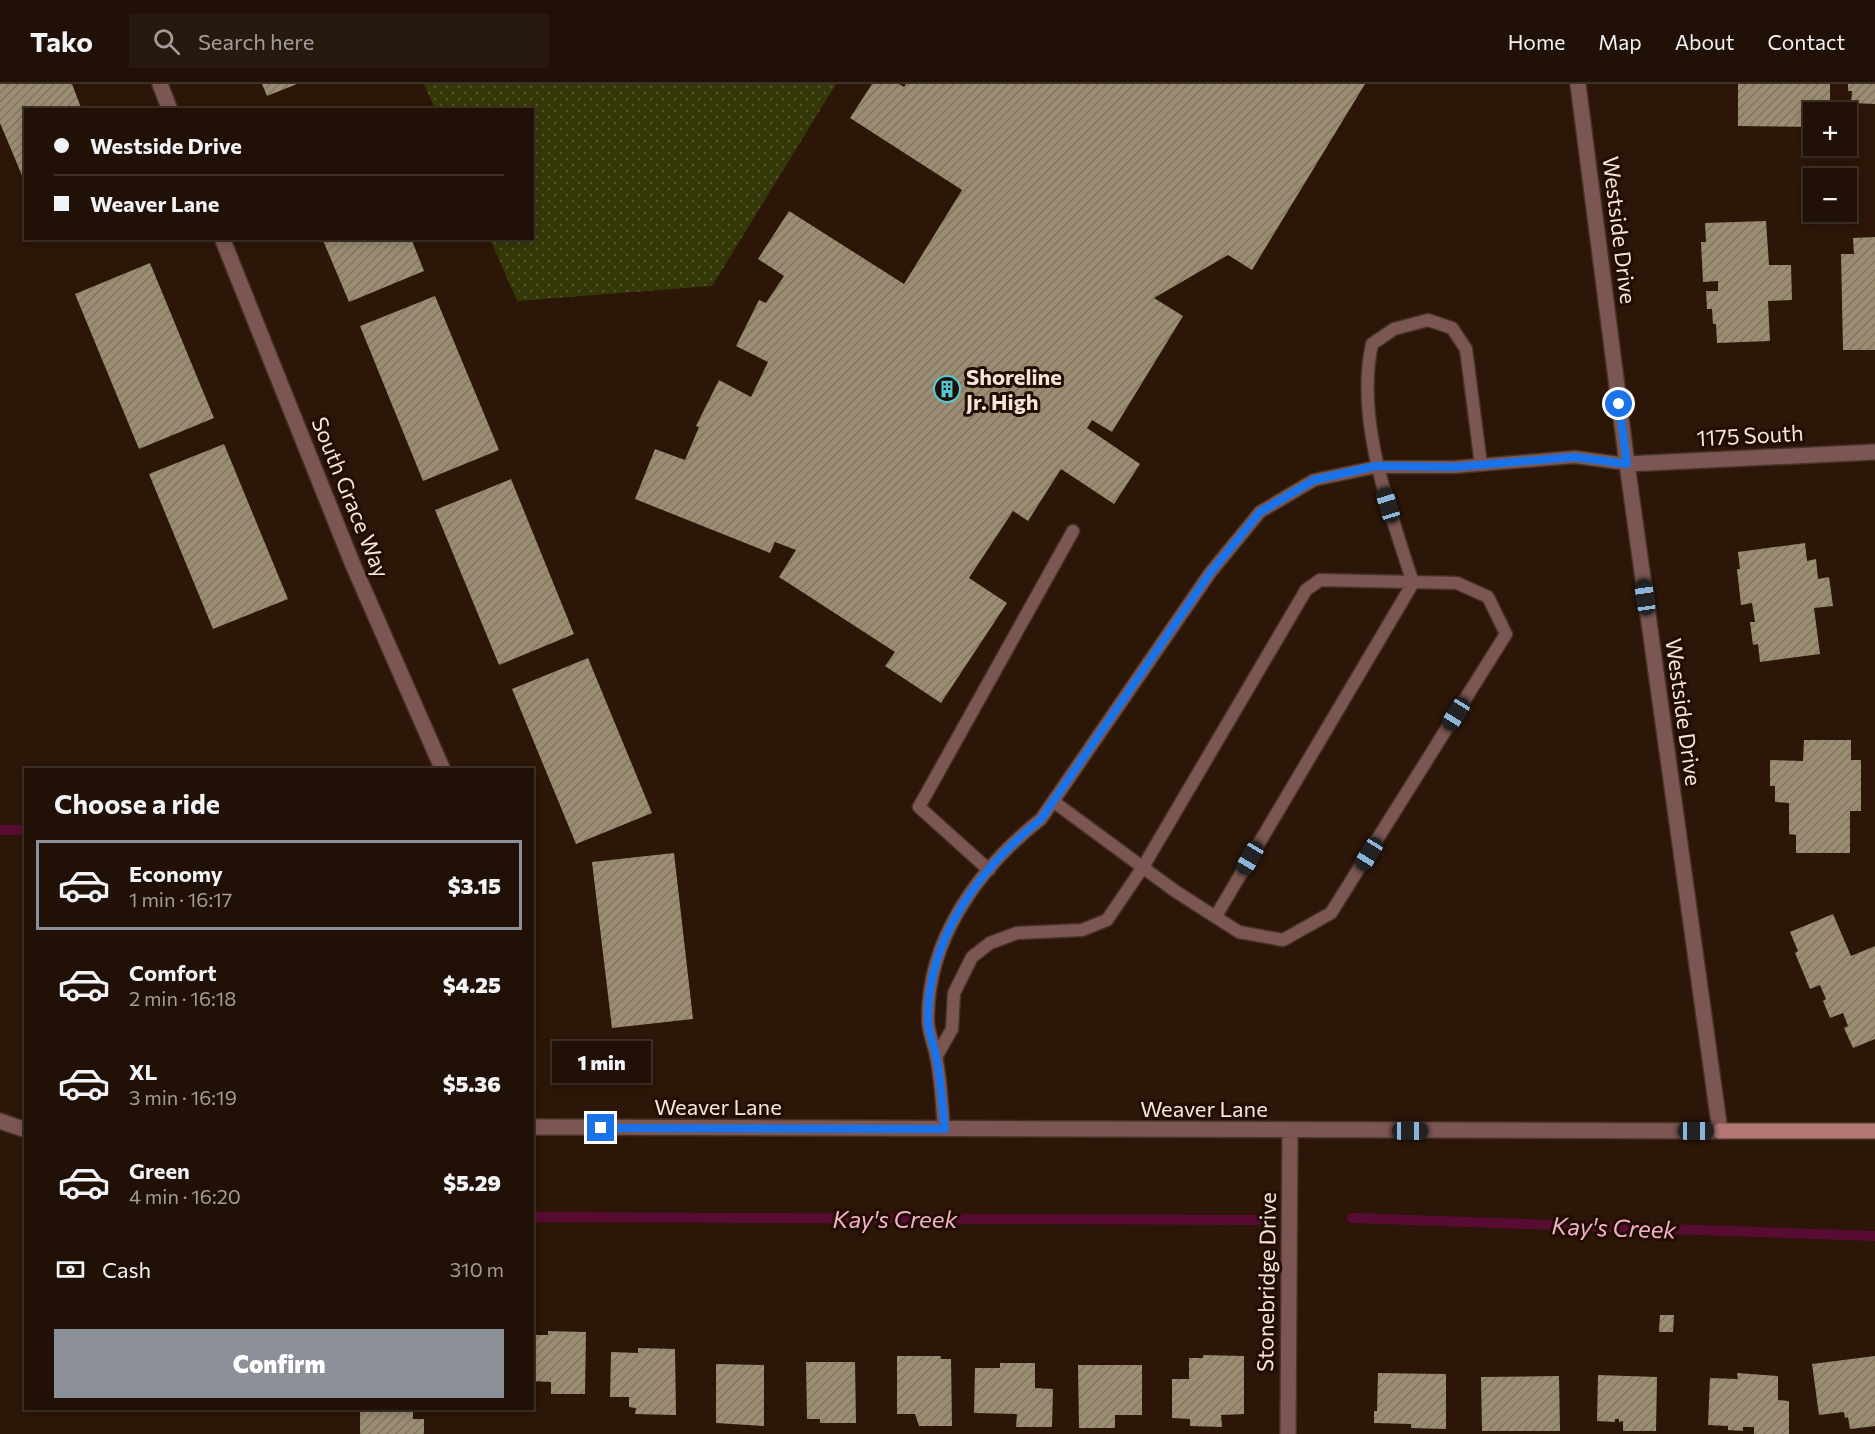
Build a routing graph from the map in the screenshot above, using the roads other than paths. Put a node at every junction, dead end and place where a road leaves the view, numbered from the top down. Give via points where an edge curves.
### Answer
1 (160, 84) edge
2 (1578, 84) edge
3 (169, 108) edge
4 (223, 240) edge
5 (1875, 452) edge
6 (1627, 464) junction
7 (1481, 465) junction
8 (1376, 466) junction
9 (1073, 531) dead end
10 (1413, 583) junction
11 (442, 768) edge
12 (1054, 802) junction
13 (1143, 867) junction
14 (989, 870) junction
15 (1216, 916) junction
16 (936, 1057) junction
17 (0, 1121) edge
18 (534, 1127) edge
19 (24, 1129) edge
20 (945, 1129) junction
21 (1290, 1131) junction
22 (1720, 1131) junction
23 (1875, 1131) edge
24 (1288, 1434) edge

1 - 3 street
2 - 6 street, Westside Drive
4 - 11 street, South Grace Way via 353,565
5 - 6 street, 1175 South
6 - 7 lane via 1575,457
6 - 22 street, Westside Drive
7 - 8 lane
7 - 8 lane via 1466,349 1452,328 1428,320 1394,330 1372,344 1366,372
8 - 10 lane
8 - 12 lane via 1314,480 1260,512 1210,573
9 - 14 lane via 919,807
10 - 13 lane via 1320,580 1306,590
10 - 15 lane
10 - 15 lane via 1457,583 1488,597 1506,634 1331,913 1283,939 1239,932
12 - 13 lane
12 - 14 lane via 1041,819 1010,843
13 - 15 lane
13 - 16 lane via 1107,920 1082,930 1017,933 990,943 972,957 954,993 952,1029
14 - 16 lane via 949,925 934,974 928,1021
16 - 20 lane
17 - 19 street
18 - 20 street, Weaver Lane
20 - 21 street, Weaver Lane
21 - 22 street, Weaver Lane
21 - 24 street, Stonebridge Drive
22 - 23 street, Weaver Lane

